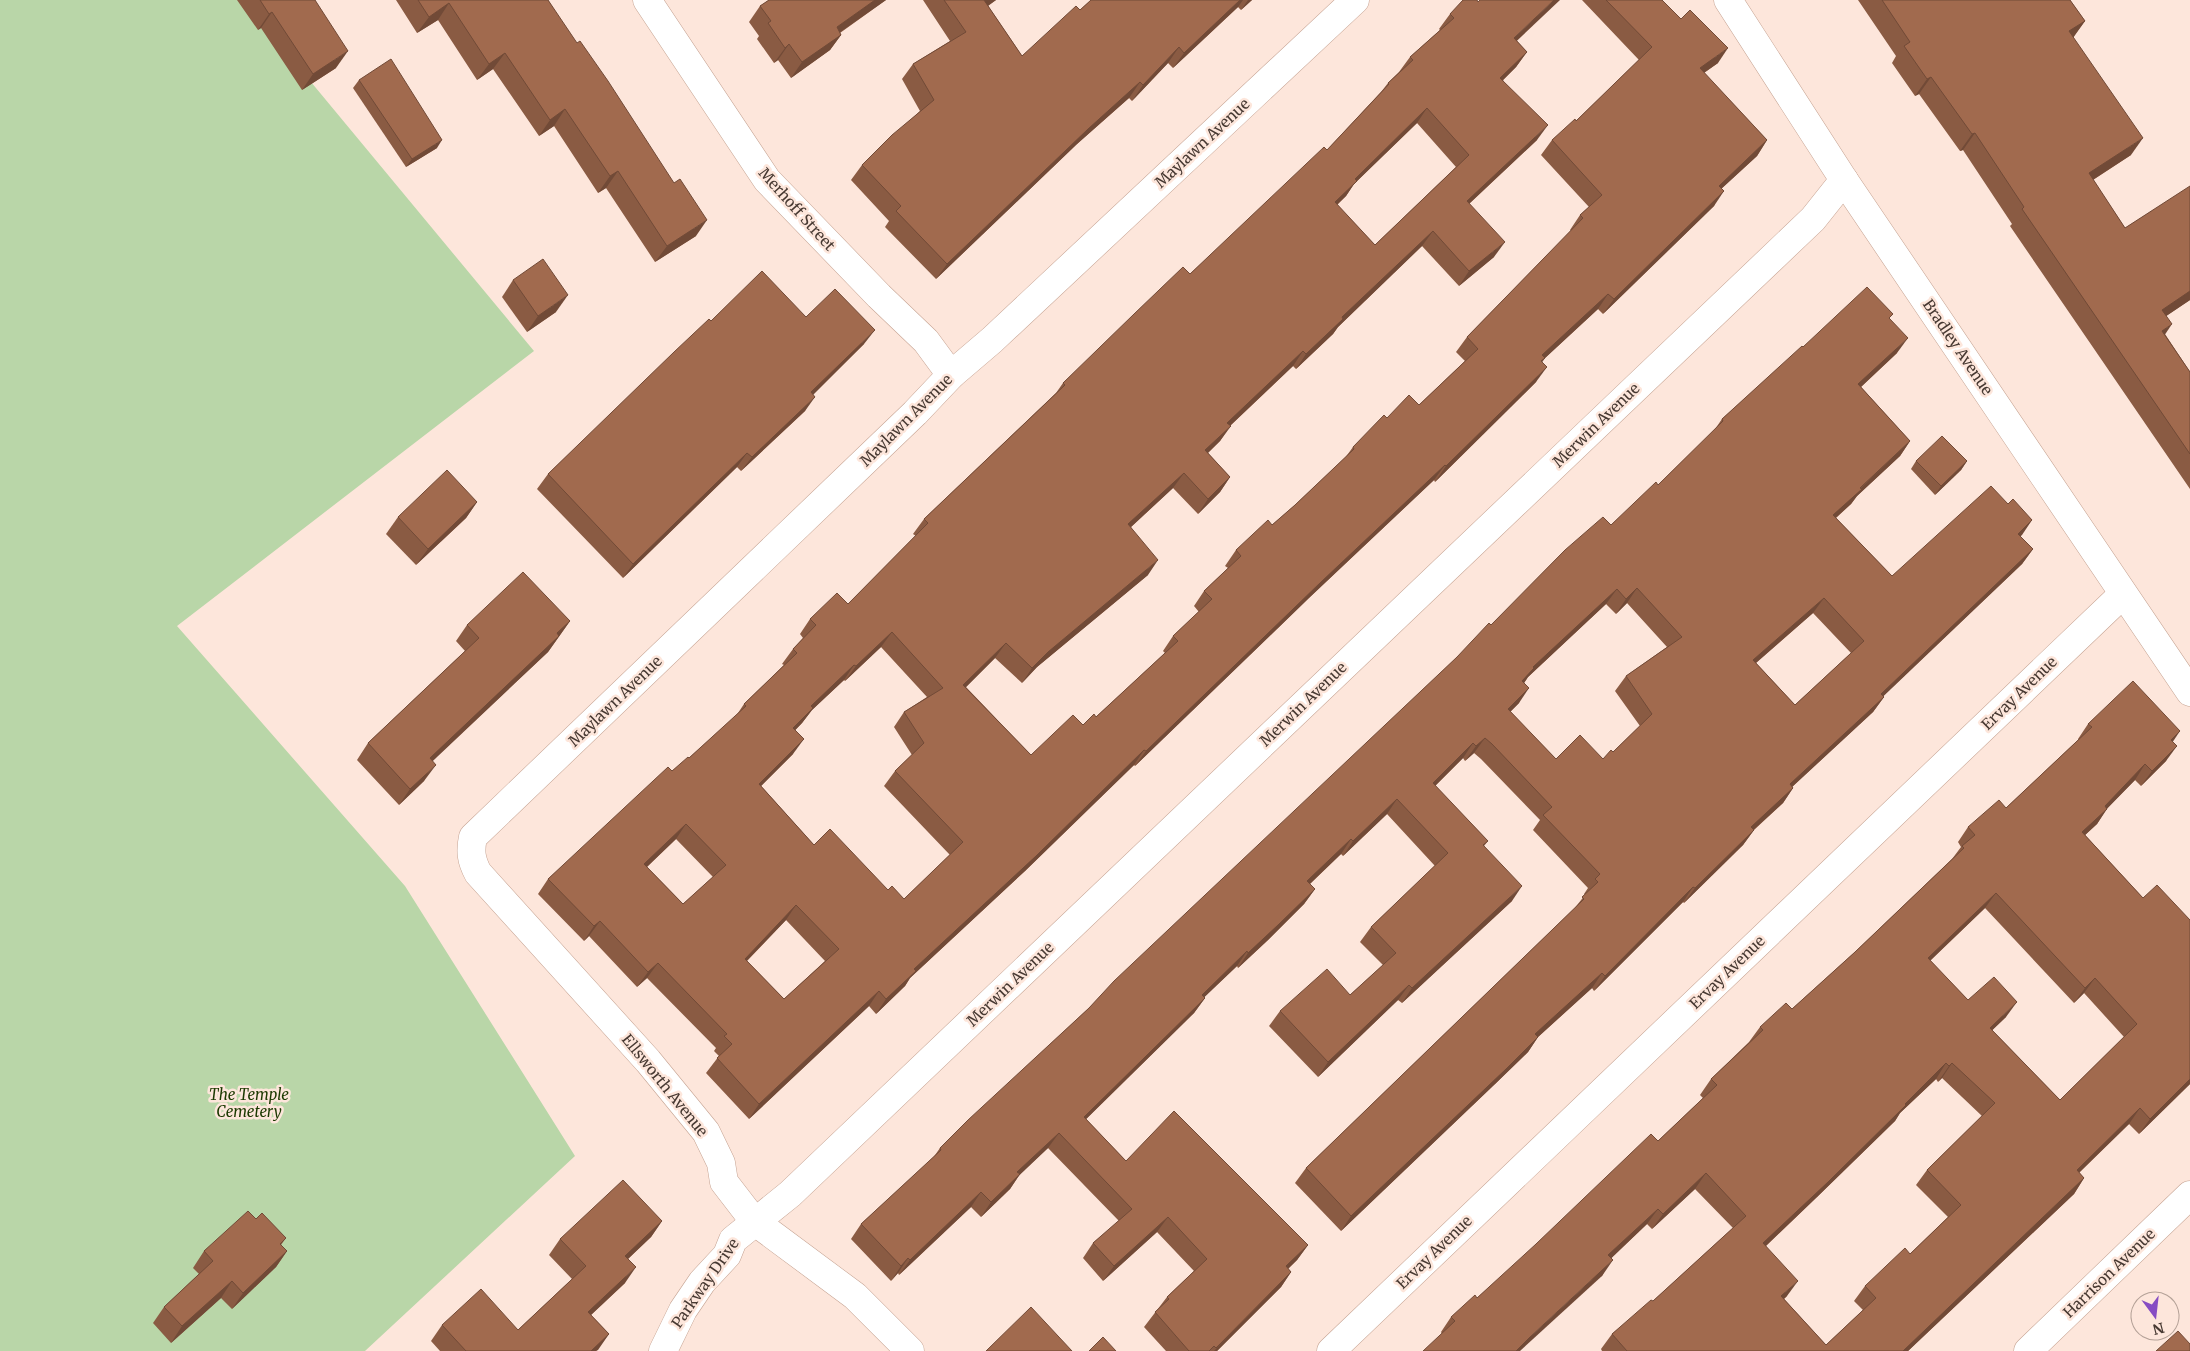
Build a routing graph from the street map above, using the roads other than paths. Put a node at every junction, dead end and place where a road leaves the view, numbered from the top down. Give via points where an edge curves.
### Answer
1 (647, 0) edge
2 (1355, 0) edge
3 (1728, 0) edge
4 (1844, 180) junction
5 (951, 375) junction
6 (2123, 594) junction
7 (2190, 692) edge
8 (470, 850) joint
9 (2190, 1195) edge
10 (754, 1221) junction
11 (663, 1351) edge
12 (910, 1351) edge
13 (1330, 1351) edge
14 (2028, 1351) edge

1 - 5 street, Merhoff Street via 767,180 878,296 926,341
2 - 5 street, Maylawn Avenue
3 - 4 street, Bradley Avenue
4 - 6 street, Bradley Avenue
4 - 10 street, Merwin Avenue via 1813,218 790,1194
5 - 8 street, Maylawn Avenue via 473,838
6 - 7 street, Bradley Avenue
6 - 13 street, Ervay Avenue
8 - 10 street, Ellsworth Avenue via 478,873 648,1061 706,1132 721,1163 724,1182
9 - 14 street, Harrison Avenue
10 - 11 street, Parkway Drive via 733,1240 727,1255 692,1296
10 - 12 street, Ellsworth Avenue via 855,1296

